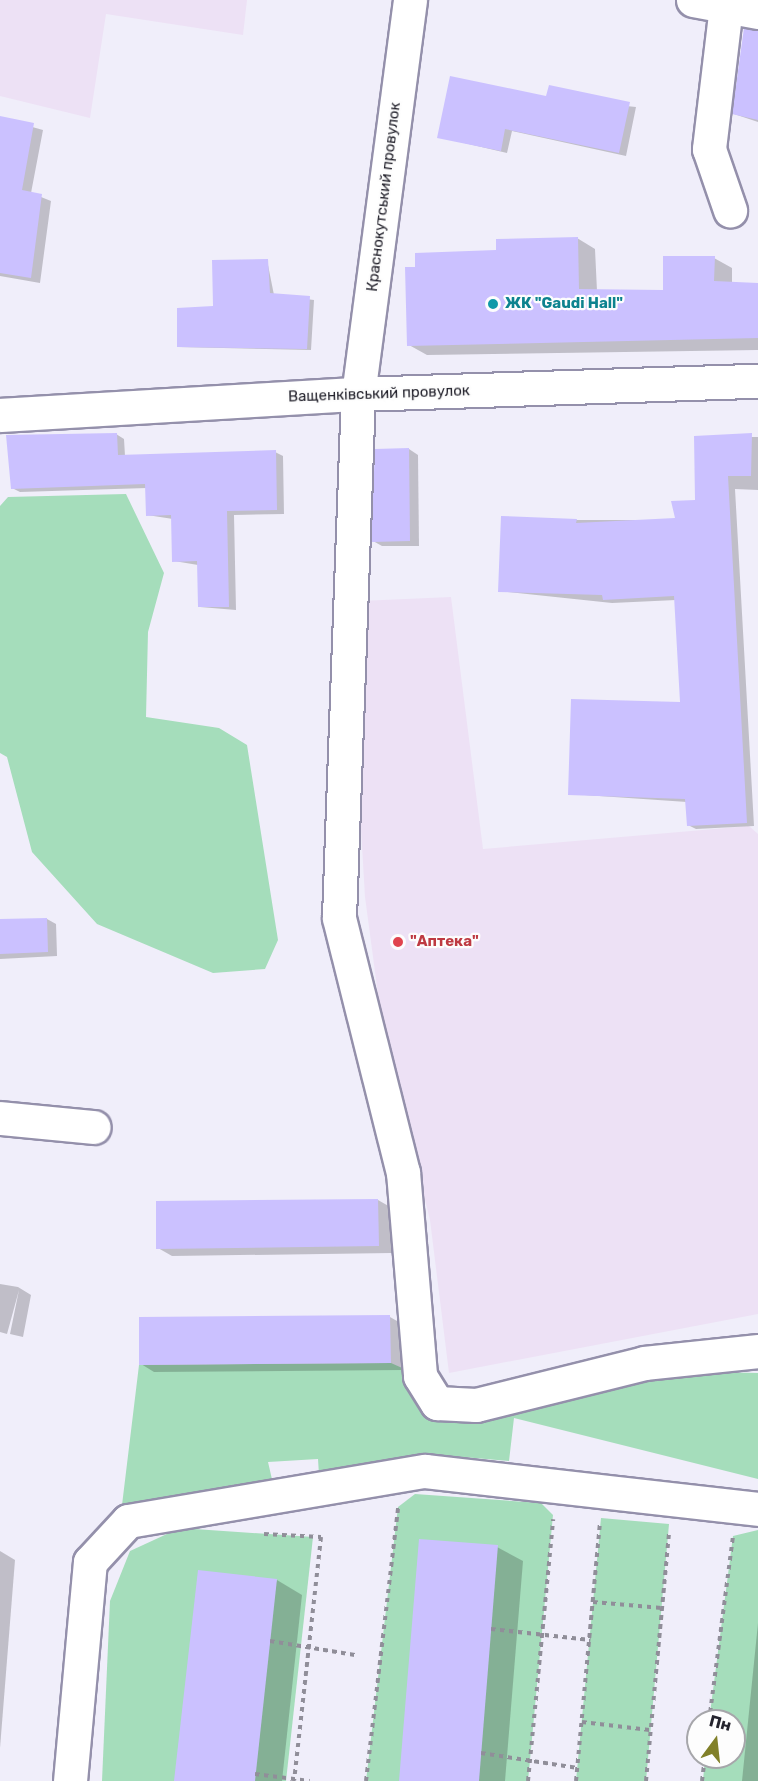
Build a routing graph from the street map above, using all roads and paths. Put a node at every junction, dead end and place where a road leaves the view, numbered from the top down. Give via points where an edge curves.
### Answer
1 (410, 0) edge
2 (693, 0) edge
3 (726, 6) junction
4 (758, 12) edge
5 (730, 210) dead end
6 (758, 381) edge
7 (358, 394) junction
8 (0, 415) edge
9 (0, 1118) edge
10 (94, 1127) dead end
11 (758, 1351) edge
12 (407, 1500) dead end
13 (547, 1509) dead end
14 (612, 1519) dead end
15 (750, 1520) edge
16 (669, 1524) dead end
17 (257, 1533) dead end
18 (593, 1602) junction
19 (662, 1608) junction
20 (491, 1629) dead end
21 (542, 1635) junction
22 (590, 1640) junction
23 (270, 1641) dead end
24 (309, 1648) junction
25 (355, 1655) dead end
26 (710, 1709) edge
27 (582, 1722) junction
28 (650, 1730) junction
29 (481, 1754) dead end
30 (530, 1760) junction
31 (578, 1768) junction
32 (255, 1774) dead end
33 (294, 1780) edge
34 (70, 1781) edge
35 (310, 1781) edge
36 (366, 1781) edge
37 (528, 1781) edge
38 (576, 1781) edge
39 (646, 1781) edge

1 - 7 street, Краснокутський провулок
2 - 3 street
3 - 4 street
3 - 5 street via 709,149
6 - 7 street, Ващенківський провулок
7 - 8 street, Ващенківський провулок
7 - 11 street, Краснокутський провулок via 339,918 403,1172 420,1376 437,1403 476,1405 644,1363
9 - 10 street
12 - 36 path via 398,1507
13 - 21 path via 553,1515
14 - 18 path via 601,1518
15 - 26 path via 733,1536
15 - 34 street via 425,1471 129,1521 90,1562
16 - 19 path
17 - 24 path via 321,1537
18 - 19 path
18 - 22 path
19 - 28 path
20 - 21 path
21 - 22 path
21 - 30 path
22 - 27 path
23 - 24 path
24 - 25 path
24 - 33 path
27 - 28 path
27 - 31 path
28 - 39 path
29 - 30 path
30 - 31 path
30 - 37 path
31 - 38 path
32 - 33 path
33 - 35 path

